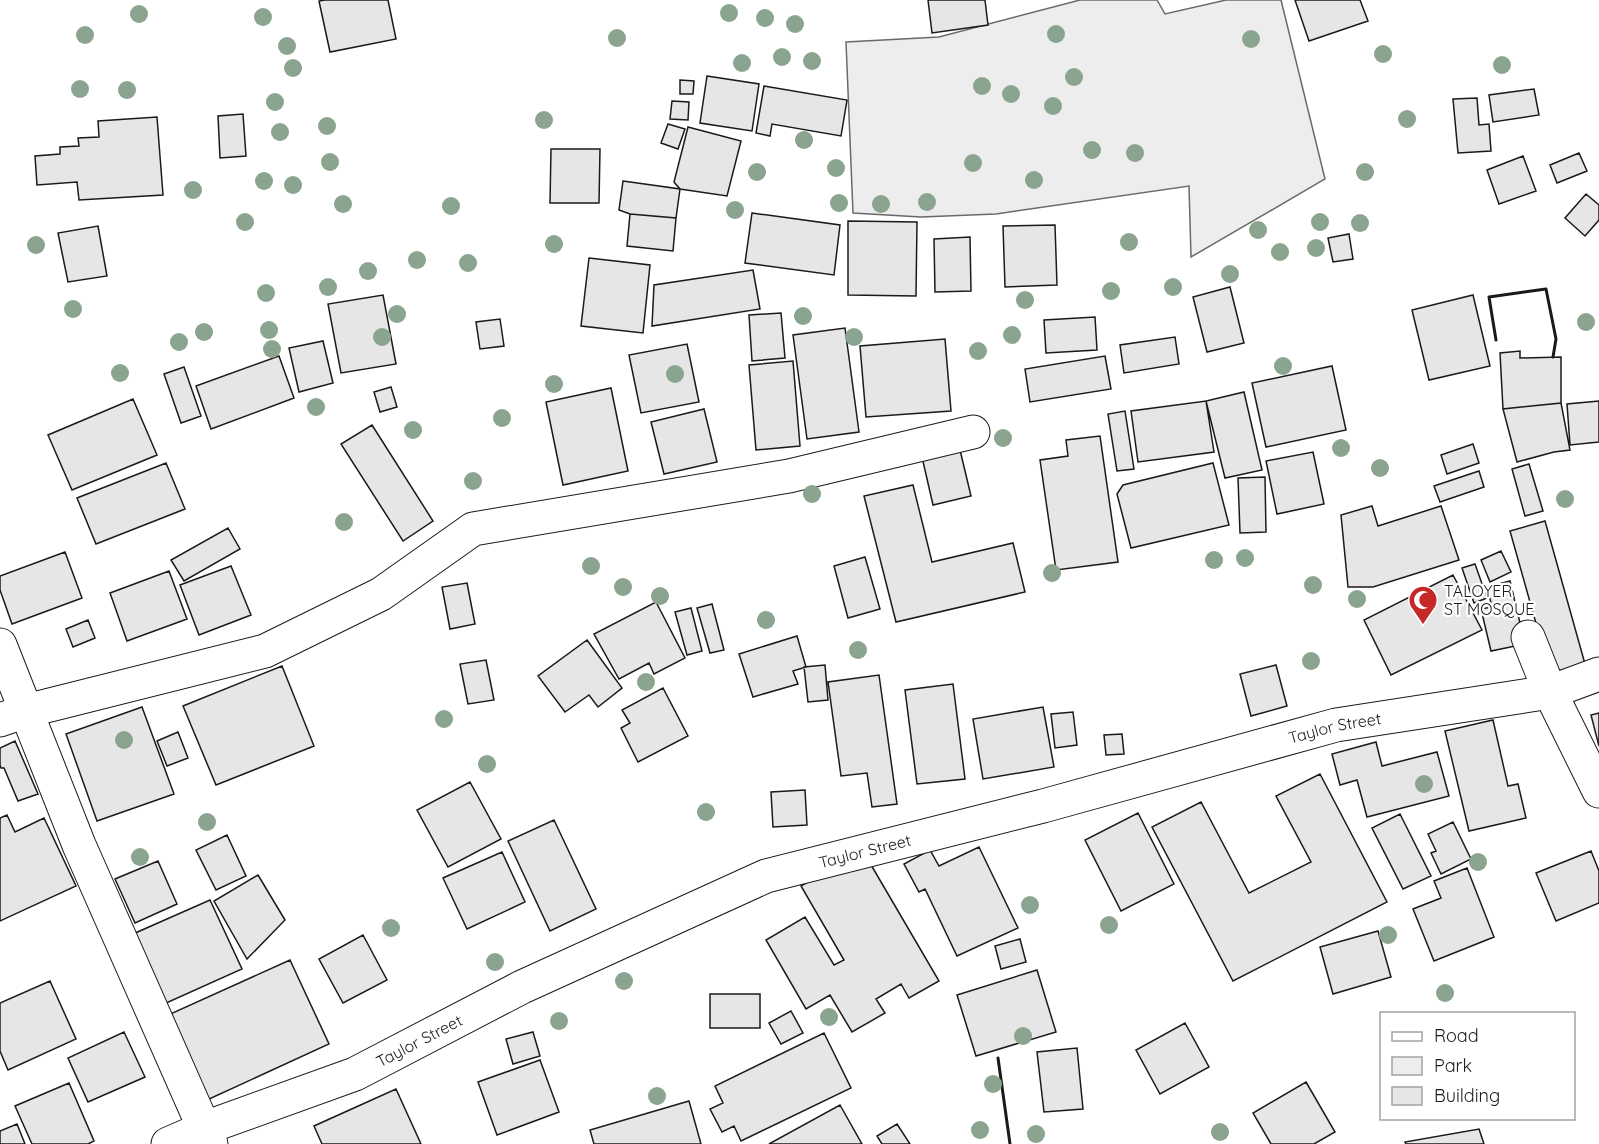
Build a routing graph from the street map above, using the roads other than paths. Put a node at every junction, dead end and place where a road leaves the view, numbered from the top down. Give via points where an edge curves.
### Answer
1 (973, 432) dead end
2 (1528, 638) dead end
3 (0, 645) edge
4 (1599, 674) edge
5 (1550, 692) junction
6 (13, 716) edge
7 (1599, 791) edge
8 (208, 1136) edge
9 (168, 1144) edge

1 - 6 street via 789,476 473,529 381,594 266,651
2 - 5 street
3 - 6 street
4 - 5 street, Taylor Street
5 - 7 street
5 - 8 street, Taylor Street via 1336,725 1043,806 766,876 522,987 355,1074
6 - 8 street via 79,845
8 - 9 street, Taylor Street

